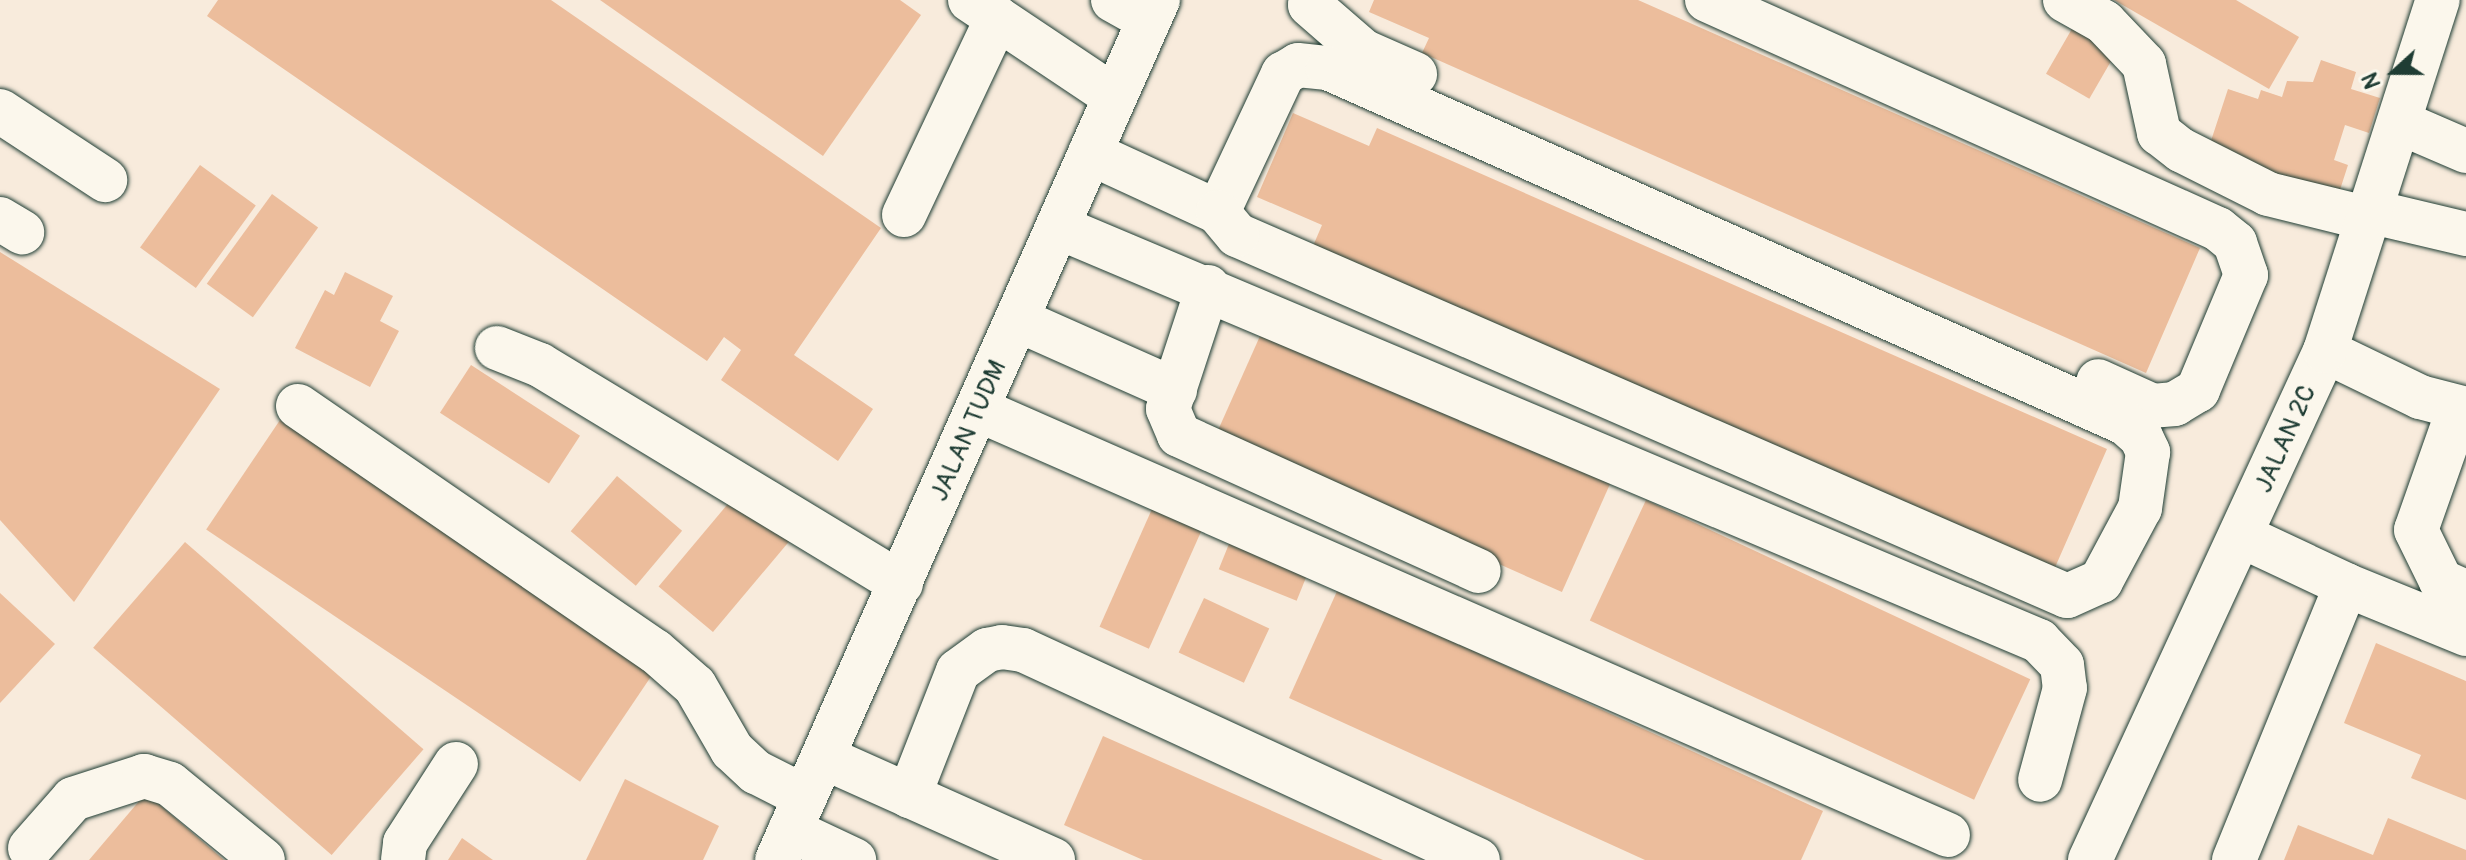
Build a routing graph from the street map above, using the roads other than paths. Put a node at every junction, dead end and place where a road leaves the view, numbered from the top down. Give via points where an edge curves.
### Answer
1 (1707, 0) edge
2 (2065, 0) edge
3 (2438, 0) edge
4 (1307, 2) edge
5 (1140, 7) edge
6 (984, 9) edge
7 (1115, 97) junction
8 (0, 111) edge
9 (2401, 123) junction
10 (2466, 151) edge
11 (1090, 153) junction
12 (105, 180) dead end
13 (1218, 212) junction
14 (904, 215) dead end
15 (2372, 215) junction
16 (1058, 227) junction
17 (2466, 234) edge
18 (1208, 287) junction
19 (1018, 320) junction
20 (497, 348) dead end
21 (2325, 351) junction
22 (1175, 390) junction
23 (298, 406) dead end
24 (2463, 408) edge
25 (979, 410) junction
26 (2242, 536) junction
27 (1479, 571) dead end
28 (901, 584) junction
29 (2346, 585) junction
30 (2466, 592) edge
31 (2466, 634) edge
32 (823, 757) junction
33 (456, 764) dead end
34 (2040, 780) dead end
35 (909, 796) junction
36 (790, 829) edge
37 (1948, 835) dead end
38 (30, 848) dead end
39 (263, 860) edge
40 (403, 860) edge
41 (854, 860) edge
42 (1053, 860) edge
43 (1478, 860) edge
44 (2090, 860) edge
45 (2234, 860) edge

1 - 4 street via 2218,229 2235,243 2246,275 2198,390 2175,404 2153,406 1363,51
2 - 15 street via 2104,22 2144,64 2159,133 2181,150 2268,194
3 - 9 street, JALAN 2C
5 - 7 street, JALAN TUDM
6 - 7 street
6 - 14 street
7 - 11 street, JALAN TUDM
8 - 12 street
9 - 10 street
9 - 15 street, JALAN 2C
11 - 13 street
11 - 16 street, JALAN TUDM
13 - 13 street via 1237,235 2067,596 2101,581 2140,508 2148,452 2125,423 1328,68 1298,65 1283,74
15 - 17 street
15 - 21 street, JALAN 2C
16 - 18 street
16 - 19 street, JALAN TUDM
18 - 22 street
18 - 34 street via 2039,641 2062,665 2065,688
19 - 22 street
19 - 25 street, JALAN TUDM
20 - 28 street via 540,365
21 - 24 street via 2420,397
21 - 26 street, JALAN 2C
22 - 27 street via 1168,409 1179,435
23 - 36 street via 655,651 695,686 732,750 756,772
24 - 30 street via 2416,530 2441,581
25 - 28 street, JALAN TUDM
25 - 37 street
26 - 29 street
26 - 44 street, JALAN 2C
28 - 32 street, JALAN TUDM
29 - 31 street
29 - 45 street
32 - 35 street
32 - 36 street, JALAN TUDM
33 - 40 street via 405,843
35 - 42 street
35 - 43 street via 958,671 987,650 1002,647 1023,650
36 - 41 street
38 - 39 street via 73,799 144,776 170,784

